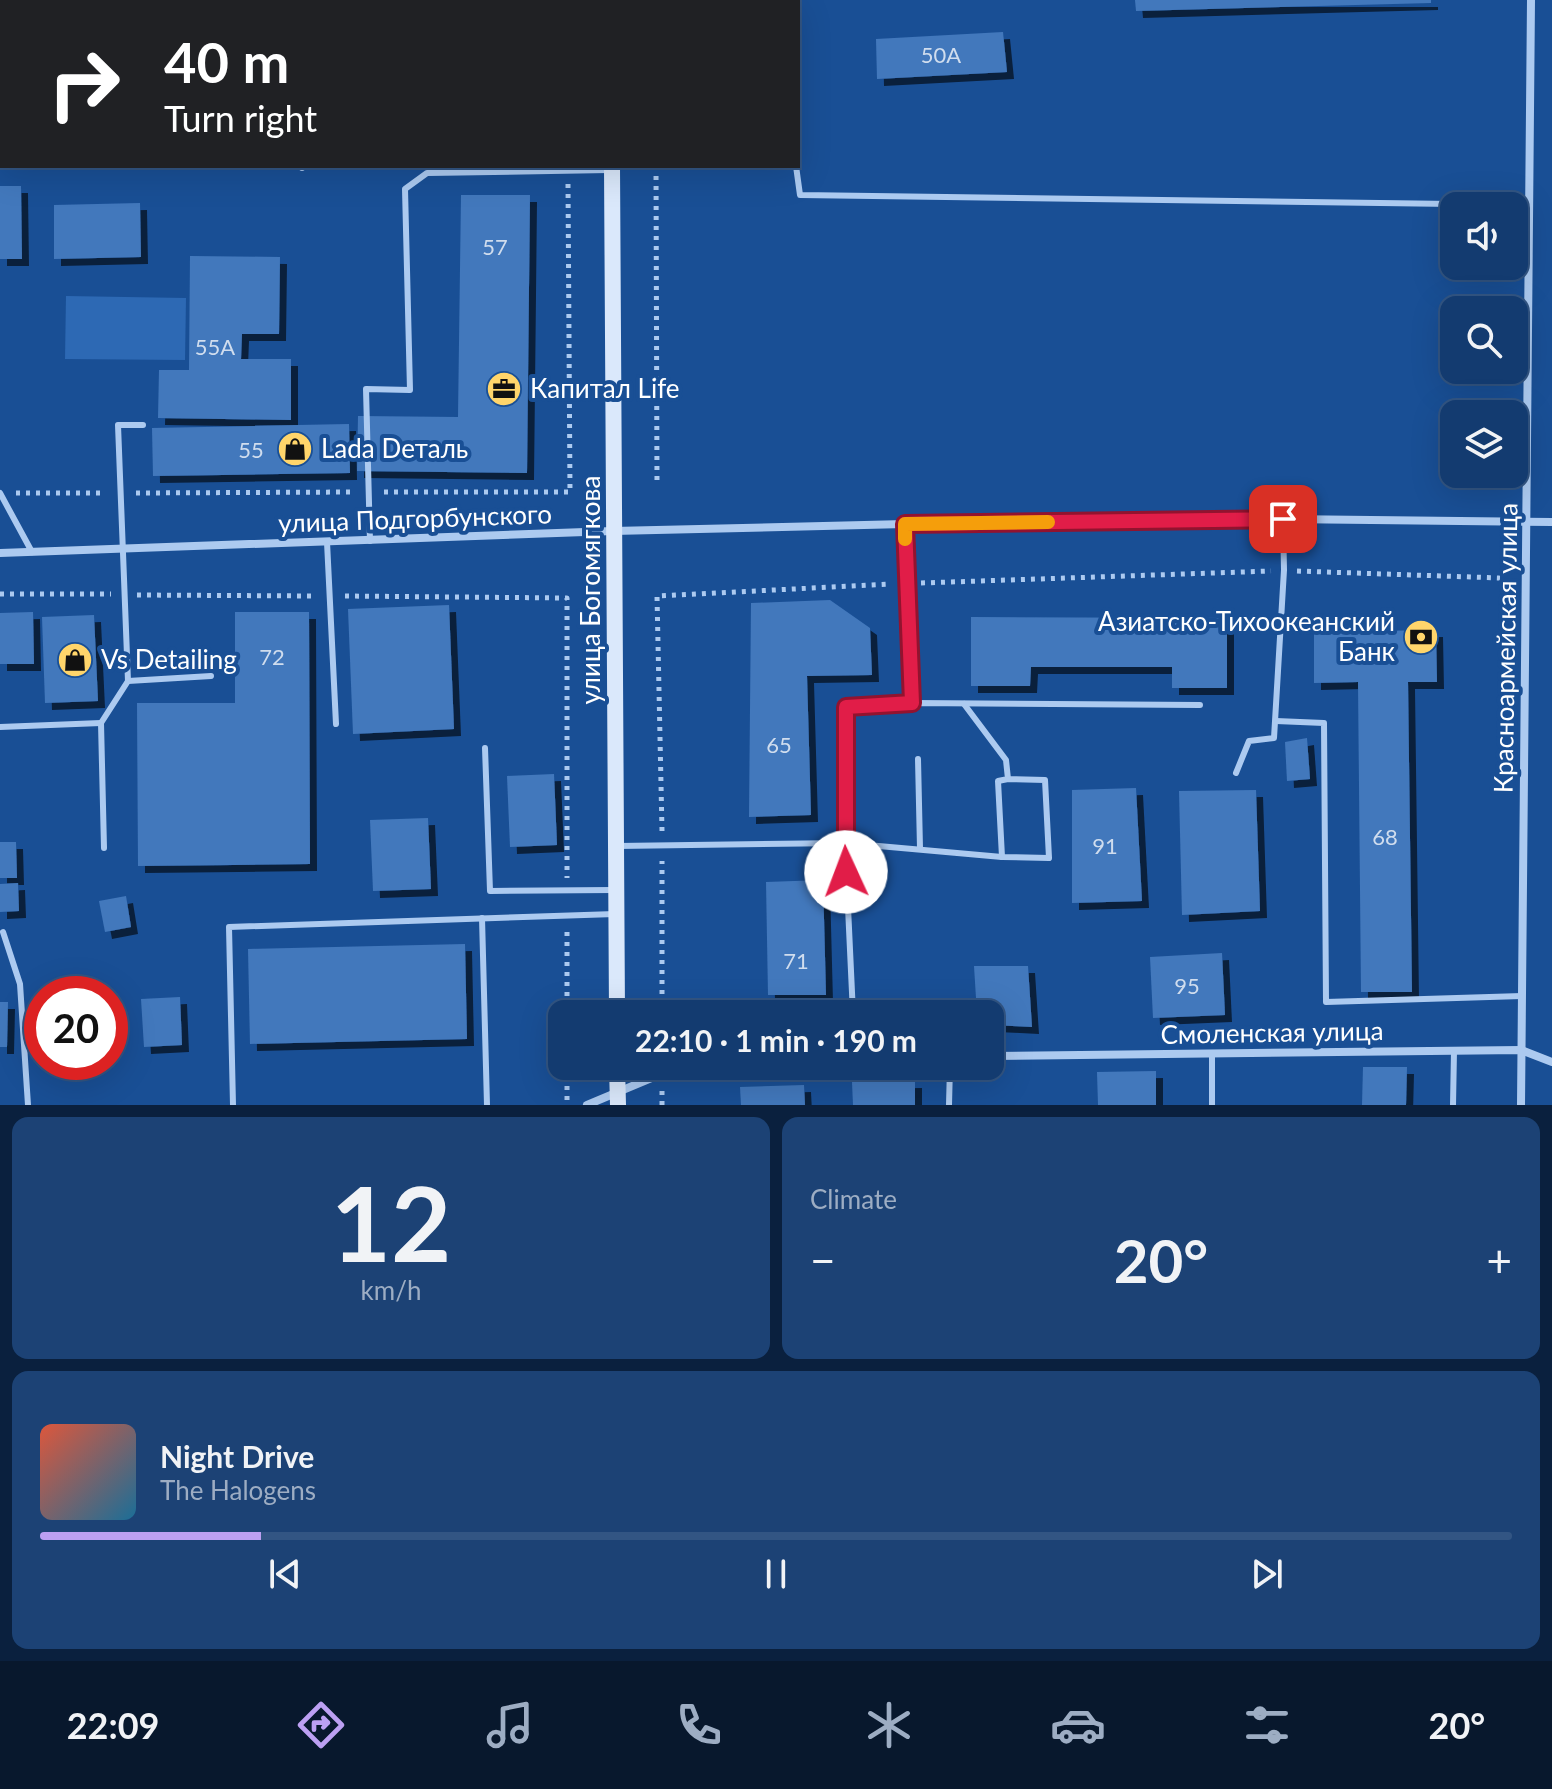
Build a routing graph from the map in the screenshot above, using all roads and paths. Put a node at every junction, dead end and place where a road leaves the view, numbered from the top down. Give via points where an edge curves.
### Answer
1 (1531, 0) edge
2 (612, 168) edge
3 (656, 168) edge
4 (796, 168) edge
5 (568, 172) junction
6 (1529, 205) junction
7 (143, 425) dead end
8 (657, 485) dead end
9 (367, 492) junction
10 (0, 493) edge
11 (15, 493) dead end
12 (119, 493) junction
13 (1283, 519) junction
14 (1528, 522) junction
15 (1552, 522) edge
16 (905, 524) junction
17 (613, 531) junction
18 (370, 541) junction
19 (327, 542) junction
20 (123, 549) junction
21 (32, 552) junction
22 (0, 553) edge
23 (1284, 570) junction
24 (1500, 578) dead end
25 (907, 584) junction
26 (0, 594) edge
27 (125, 595) junction
28 (329, 596) junction
29 (211, 676) dead end
30 (128, 681) junction
31 (912, 703) junction
32 (964, 704) junction
33 (1200, 705) dead end
34 (1276, 721) junction
35 (101, 723) junction
36 (336, 724) dead end
37 (0, 727) edge
38 (485, 748) dead end
39 (918, 759) dead end
40 (1236, 773) dead end
41 (1008, 779) junction
42 (845, 843) junction
43 (662, 844) junction
44 (617, 846) junction
45 (104, 848) dead end
46 (920, 848) junction
47 (1002, 857) junction
48 (567, 889) junction
49 (617, 890) junction
50 (617, 914) junction
51 (567, 915) junction
52 (482, 918) junction
53 (3, 932) dead end
54 (1522, 996) junction
55 (567, 1000) edge
56 (617, 1000) edge
57 (662, 1000) edge
58 (852, 1000) edge
59 (1521, 1050) junction
60 (1454, 1051) junction
61 (1212, 1053) junction
62 (1004, 1056) edge
63 (1552, 1062) edge
64 (567, 1080) edge
65 (651, 1080) edge
66 (950, 1080) edge
67 (618, 1099) edge
68 (28, 1105) edge
69 (233, 1105) edge
70 (487, 1105) edge
71 (567, 1105) edge
72 (587, 1105) edge
73 (949, 1105) edge
74 (1212, 1105) edge
75 (1453, 1105) edge
76 (1521, 1105) edge

1 - 6 street, Красноармейская улица
2 - 5 lane
2 - 17 main road, улица Богомягкова
3 - 8 path
4 - 6 lane via 800,195
5 - 9 lane via 427,173 405,189 410,390 366,389
5 - 9 path via 570,492
6 - 14 street, Красноармейская улица
7 - 12 lane via 118,425
9 - 12 path
9 - 18 lane
10 - 21 lane
11 - 12 path
12 - 20 lane
13 - 14 street, улица Подгорбунского
13 - 16 street, улица Подгорбунского
13 - 23 lane
14 - 15 street, улица Подгорбунского
14 - 54 street, Красноармейская улица
16 - 17 street, улица Подгорбунского
16 - 25 lane
17 - 18 street, улица Подгорбунского
17 - 44 main road, улица Богомягкова
18 - 19 street, улица Подгорбунского
19 - 20 street, улица Подгорбунского
19 - 28 lane
20 - 21 street, улица Подгорбунского
20 - 27 lane
21 - 22 street, улица Подгорбунского
23 - 24 path
23 - 25 path
23 - 34 lane
25 - 31 lane
25 - 43 path via 657,596
26 - 27 path
27 - 28 path
27 - 30 lane
28 - 36 lane
28 - 48 path via 567,598
29 - 30 lane
30 - 35 lane
31 - 32 lane
31 - 42 lane via 846,707
32 - 33 lane
32 - 41 lane via 1006,760
34 - 40 lane via 1274,738 1249,741
34 - 54 lane via 1324,723 1326,1002
35 - 37 lane
35 - 45 lane
38 - 48 lane via 490,891
39 - 46 lane
41 - 47 lane via 998,781
41 - 47 lane via 1045,780 1049,858
42 - 43 lane
42 - 46 lane
42 - 58 lane
43 - 44 lane
43 - 57 path
44 - 49 main road, улица Богомягкова
46 - 47 lane
48 - 49 lane
49 - 50 main road, улица Богомягкова
50 - 51 lane
50 - 56 main road, улица Богомягкова
51 - 52 lane
51 - 55 path
52 - 69 lane via 229,927
52 - 70 lane
53 - 68 lane via 20,984
54 - 59 street, Красноармейская улица
59 - 60 street, Смоленская улица
59 - 63 street, Смоленская улица
59 - 76 street, Красноармейская улица
60 - 61 street, Смоленская улица
60 - 75 lane
61 - 62 street, Смоленская улица
61 - 74 lane
64 - 71 path
65 - 67 street
66 - 73 lane
67 - 72 street

